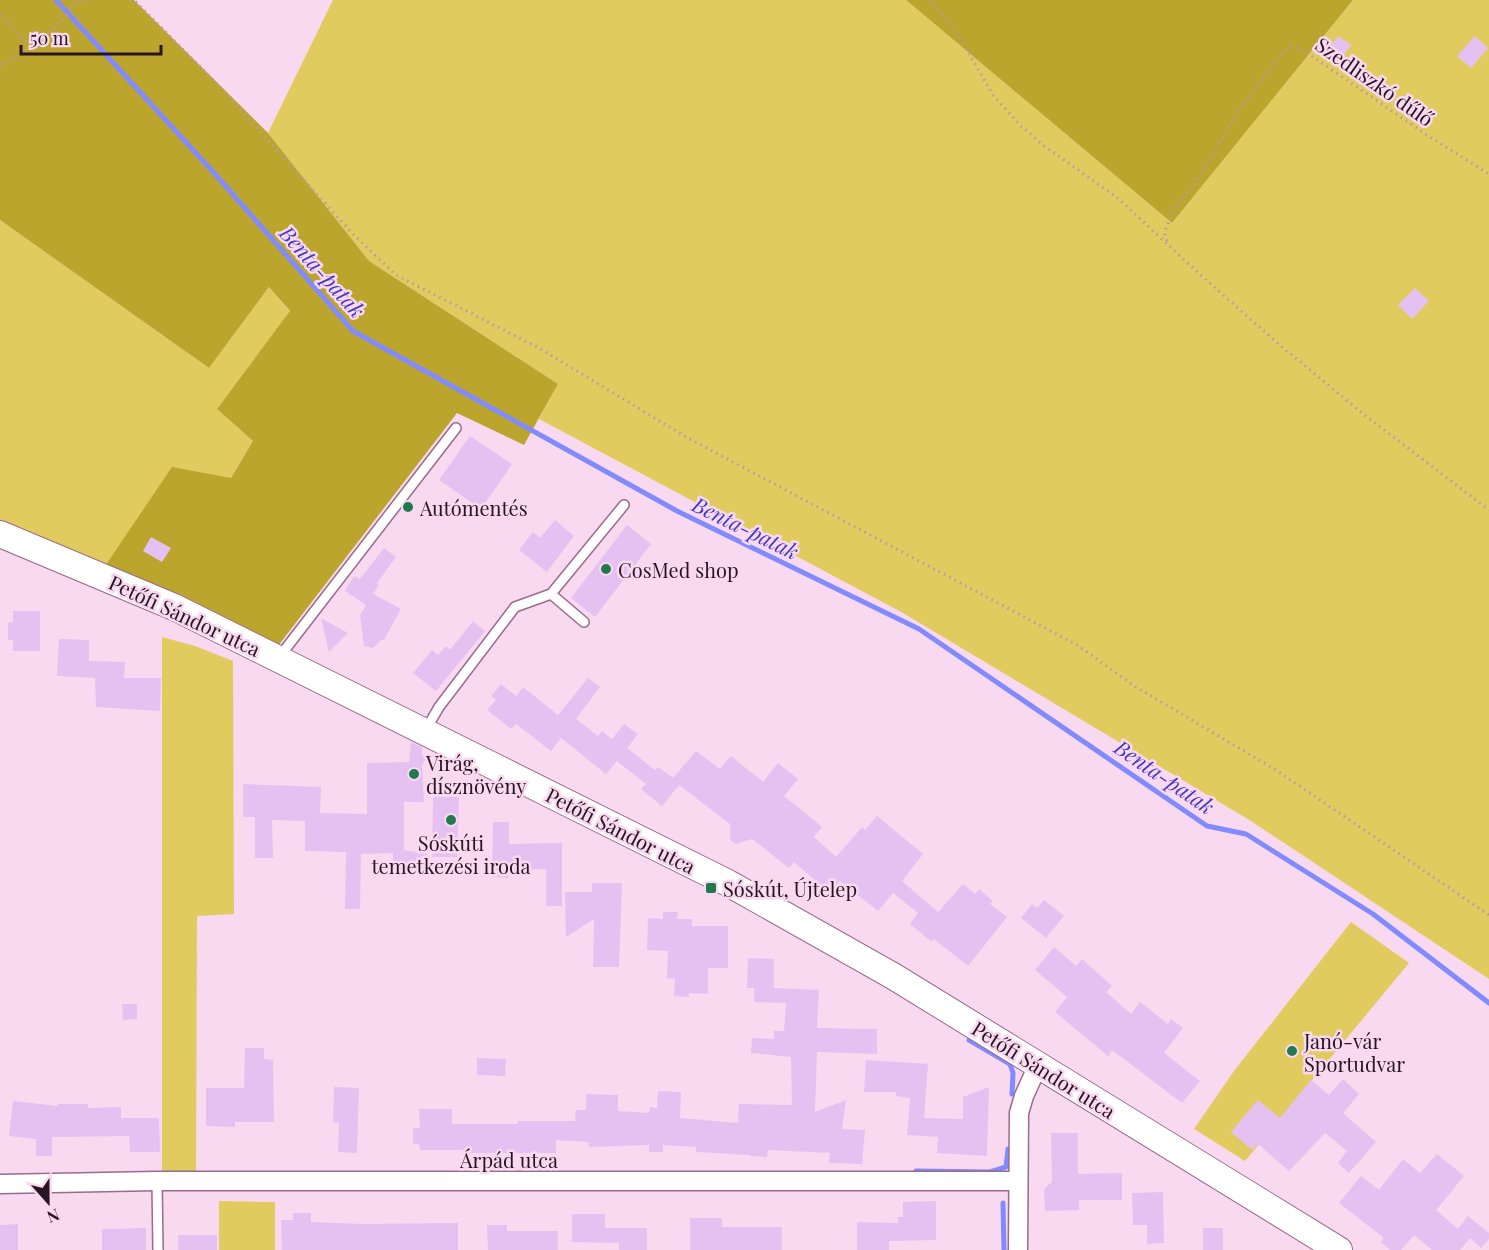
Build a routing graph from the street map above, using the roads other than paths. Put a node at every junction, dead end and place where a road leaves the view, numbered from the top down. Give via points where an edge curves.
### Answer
1 (456, 428) dead end
2 (624, 505) dead end
3 (0, 534) edge
4 (551, 594) junction
5 (584, 622) dead end
6 (279, 658) junction
7 (425, 731) junction
8 (1038, 1065) junction
9 (157, 1181) junction
10 (1018, 1181) junction
11 (0, 1184) edge
12 (158, 1250) edge
13 (1018, 1250) edge
14 (1339, 1250) edge

1 - 6 lane
2 - 4 lane
3 - 6 main road, Petőfi Sándor utca via 174,607
4 - 5 lane
4 - 7 lane via 515,607
6 - 7 main road, Petőfi Sándor utca
7 - 8 main road, Petőfi Sándor utca via 811,928
8 - 10 street via 1020,1106
8 - 14 main road, Petőfi Sándor utca
9 - 10 street, Árpád utca
9 - 11 street, Árpád utca
9 - 12 lane
10 - 13 street

